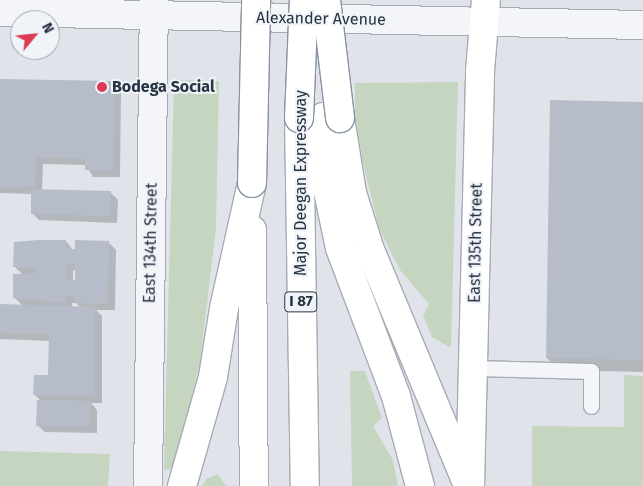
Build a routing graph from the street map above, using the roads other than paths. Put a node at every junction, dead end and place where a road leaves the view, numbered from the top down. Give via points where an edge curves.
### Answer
1 (256, 0) edge
2 (304, 0) edge
3 (326, 0) edge
4 (154, 8) edge
5 (485, 11) edge
6 (0, 12) edge
7 (643, 25) edge
8 (321, 117) junction
9 (252, 184) junction
10 (474, 368) junction
11 (591, 406) dead end
12 (148, 486) edge
13 (182, 486) edge
14 (254, 486) edge
15 (305, 486) edge
16 (420, 486) edge
17 (469, 486) edge

1 - 9 main road, bridge
2 - 8 main road, Major Deegan Expressway / I 87, bridge
3 - 8 main road, bridge
4 - 5 street, Alexander Avenue
4 - 6 street, Alexander Avenue
4 - 12 street, East 134th Street
5 - 7 street, Alexander Avenue
5 - 10 main road, East 135th Street via 480,70
8 - 15 main road, Major Deegan Expressway / I 87
8 - 16 main road via 328,191 340,248 396,396
8 - 17 main road via 352,193 370,250
9 - 13 main road via 224,308 213,377
9 - 14 main road
10 - 11 lane via 591,370
10 - 17 main road, East 135th Street

